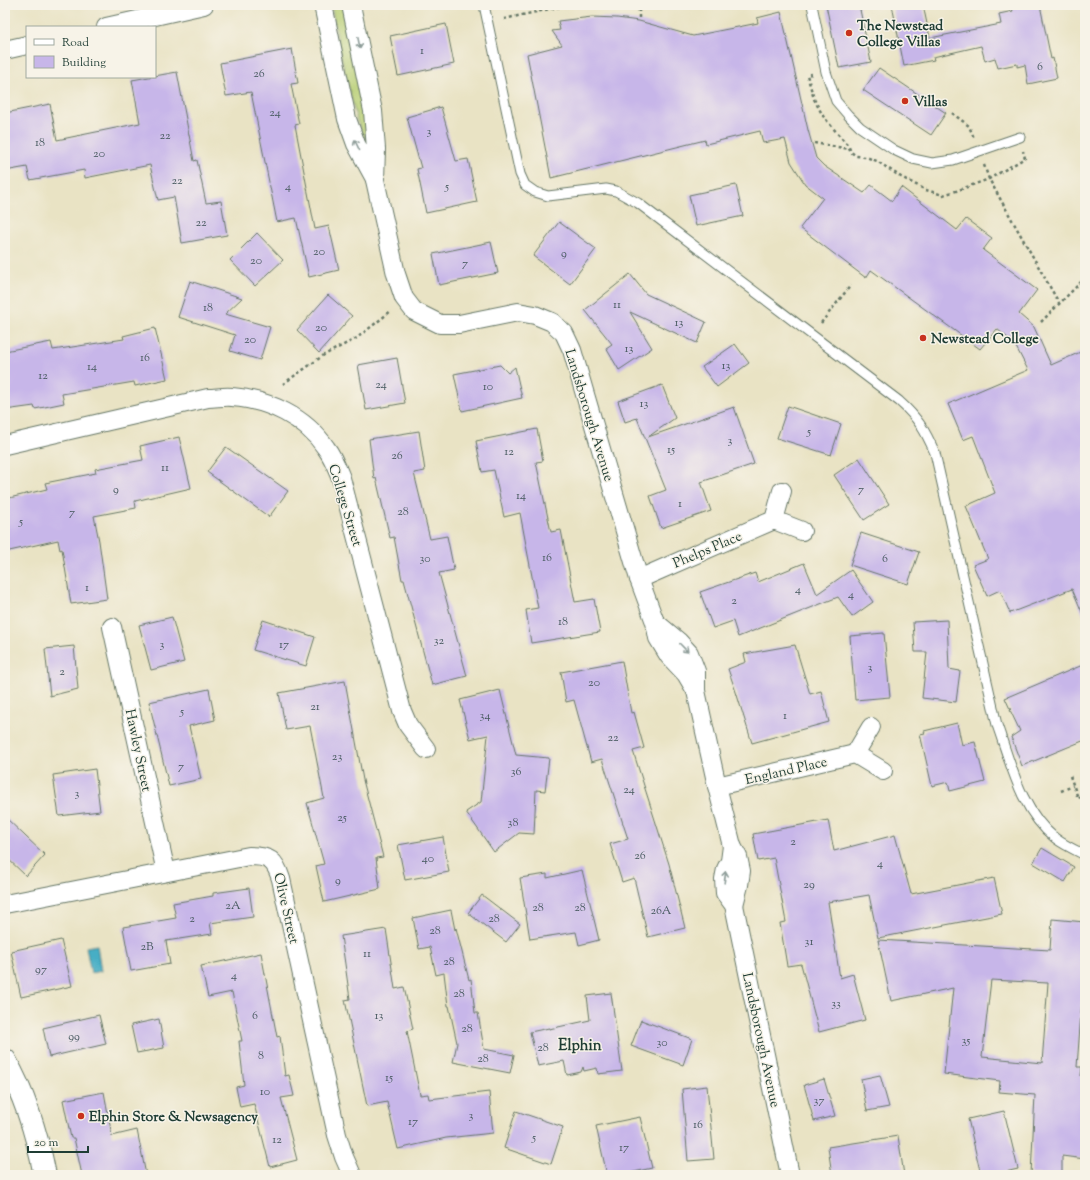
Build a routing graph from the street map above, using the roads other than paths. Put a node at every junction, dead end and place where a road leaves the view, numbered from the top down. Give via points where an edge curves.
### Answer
1 (202, 5) edge
2 (323, 5) edge
3 (351, 5) edge
4 (812, 5) edge
5 (486, 6) edge
6 (110, 26) edge
7 (26, 45) edge
8 (5, 50) edge
9 (1020, 137) dead end
10 (375, 180) junction
11 (5, 445) edge
12 (782, 491) dead end
13 (774, 520) junction
14 (802, 531) dead end
15 (639, 579) junction
16 (112, 628) dead end
17 (871, 727) dead end
18 (426, 749) dead end
19 (855, 754) junction
20 (883, 771) dead end
21 (717, 786) junction
22 (1085, 855) edge
23 (166, 872) junction
24 (5, 904) edge
25 (5, 1060) edge
26 (46, 1175) edge
27 (352, 1175) edge
28 (790, 1175) edge

1 - 6 street
10 -> 2 street, Landsborough Avenue via 356,144 347,119
3 -> 10 street, Landsborough Avenue via 374,111
4 - 9 lane via 829,84 836,101 860,127 894,150 914,159 932,163 953,160
5 - 22 lane via 520,174 525,185 535,192 548,196 606,189 627,197 812,334 912,413 926,433 935,453 997,725 1024,799 1039,823 1056,839
7 - 8 street
10 - 15 street, Landsborough Avenue via 396,274 404,298 414,311 440,324 458,324 518,312 552,322 564,333 572,350
11 - 18 street, College Street via 208,398 231,397 268,404 303,424 326,448 341,478 402,711 408,725
12 - 13 street
13 - 14 street
13 - 15 street, Phelps Place
15 - 21 street, Landsborough Avenue via 658,638 696,691
16 - 23 street, Hawley Street
17 - 19 street
19 - 20 street
19 - 21 street, England Place
21 - 28 street, Landsborough Avenue via 732,846 724,879 725,893 734,905
23 - 24 street, Olive Street
23 - 27 street, Olive Street via 249,856 262,856 271,860 277,867 337,1135
25 - 26 highway via 26,1105

